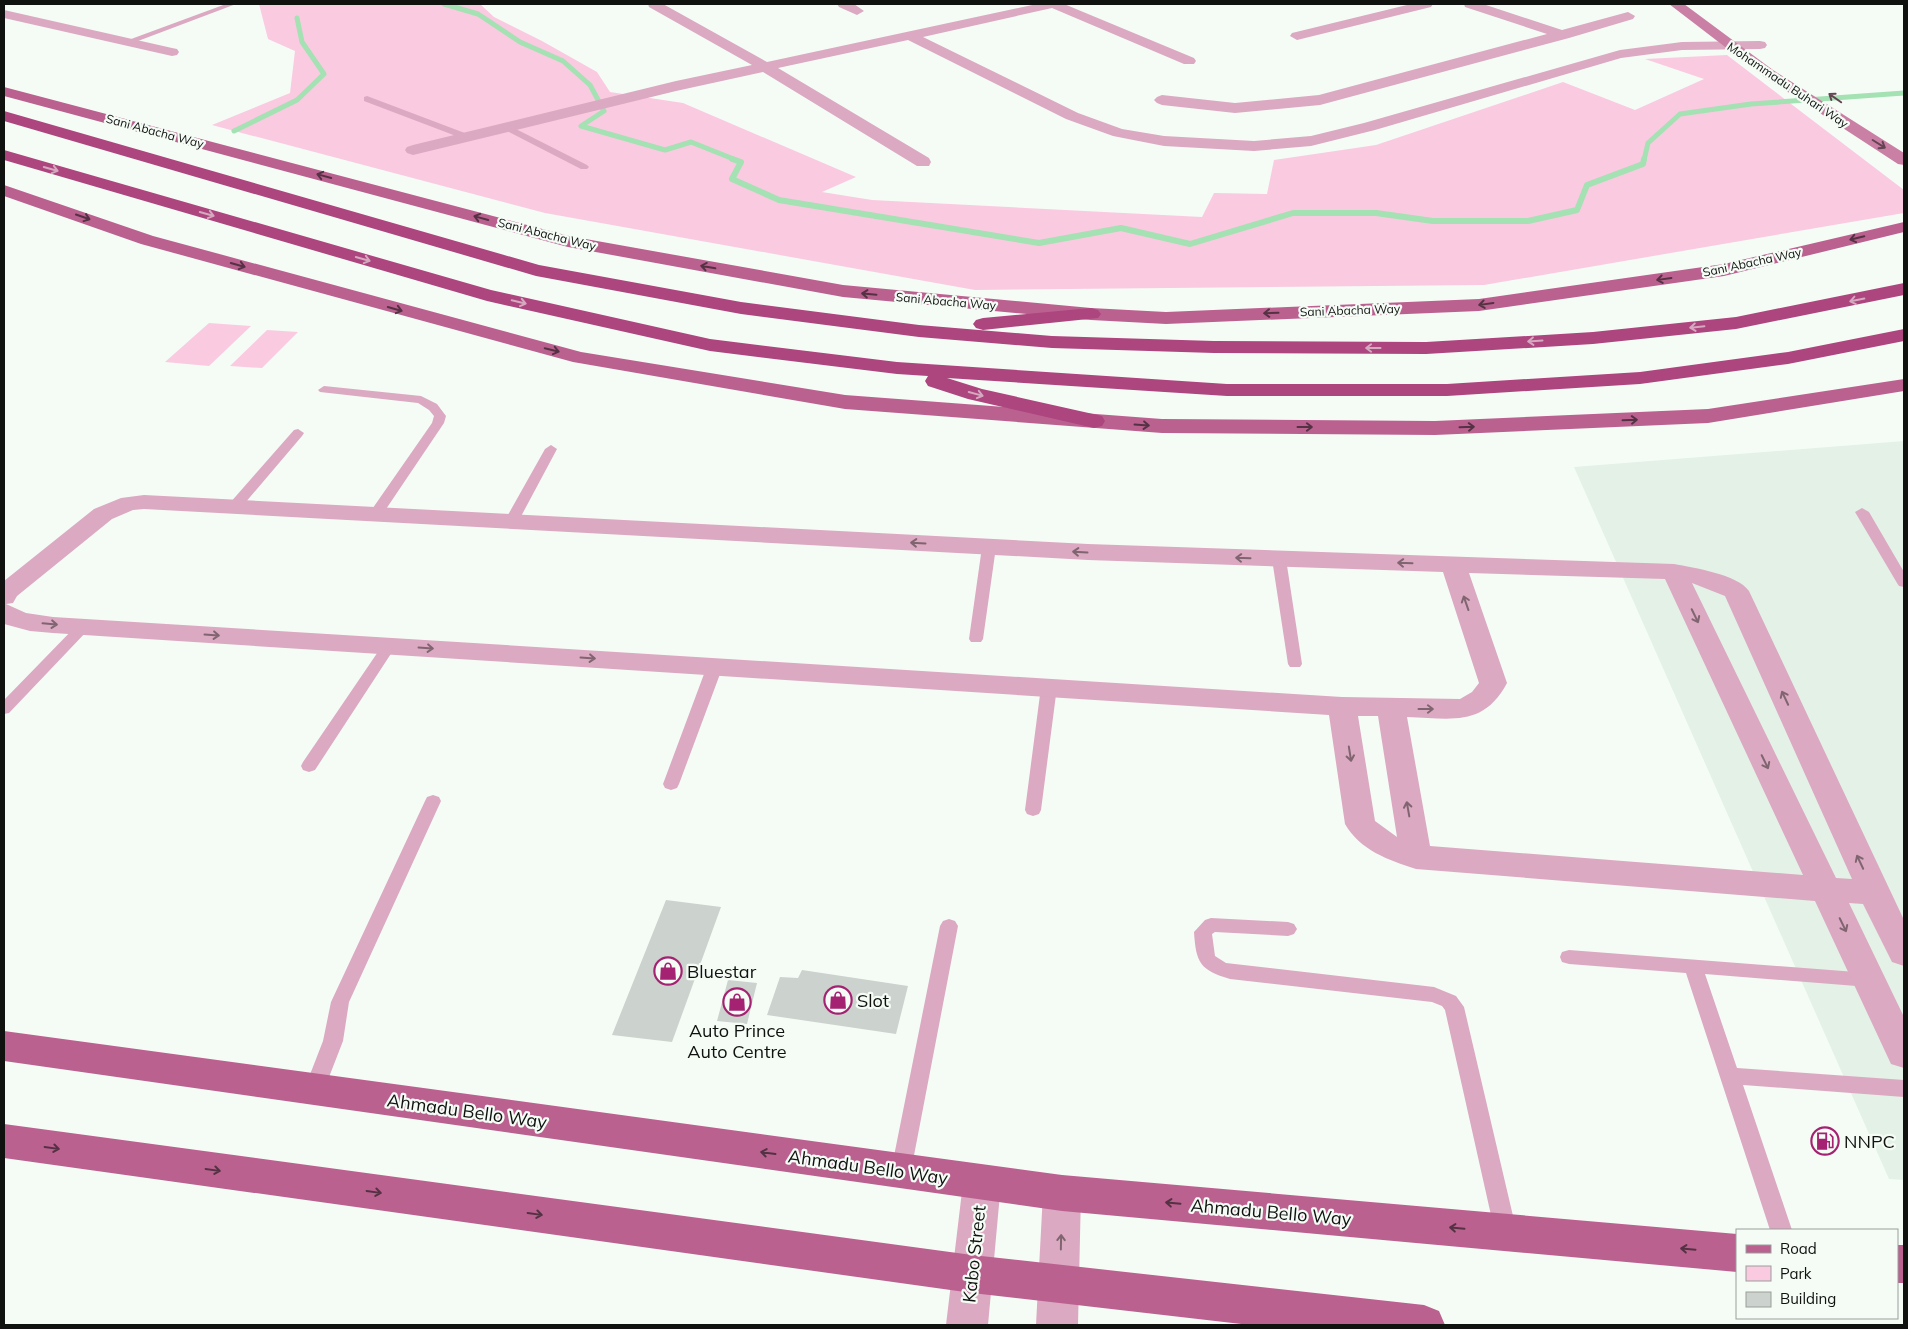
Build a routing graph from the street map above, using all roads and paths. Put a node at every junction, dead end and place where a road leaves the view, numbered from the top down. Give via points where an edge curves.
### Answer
1 (232, 4) edge
2 (654, 4) edge
3 (844, 4) edge
4 (1054, 4) edge
5 (1426, 4) edge
6 (1470, 4) edge
7 (1676, 4) edge
8 (857, 11) dead end
9 (4, 14) edge
10 (1628, 16) dead end
11 (1740, 30) dead end
12 (1561, 34) junction
13 (911, 36) junction
14 (1297, 36) dead end
15 (127, 42) junction
16 (1730, 46) junction
17 (1764, 48) joint
18 (172, 52) dead end
19 (1620, 54) junction
20 (1189, 61) dead end
21 (766, 67) junction
22 (4, 91) edge
23 (1835, 98) dead end
24 (367, 99) dead end
25 (1162, 100) dead end
26 (1199, 101) dead end
27 (1292, 103) junction
28 (4, 116) edge
29 (506, 128) junction
30 (466, 137) junction
31 (1904, 144) edge
32 (413, 150) dead end
33 (4, 155) edge
34 (1904, 160) edge
35 (923, 162) dead end
36 (584, 167) dead end
37 (4, 190) edge
38 (1904, 227) edge
39 (1904, 289) edge
40 (1091, 314) junction
41 (919, 331) junction
42 (1904, 335) edge
43 (897, 368) junction
44 (1904, 385) edge
45 (324, 390) dead end
46 (1094, 421) junction
47 (298, 433) dead end
48 (551, 449) dead end
49 (234, 507) junction
50 (1862, 512) dead end
51 (375, 514) junction
52 (511, 522) junction
53 (989, 547) junction
54 (1279, 559) junction
55 (1454, 565) junction
56 (1674, 572) junction
57 (1904, 583) edge
58 (4, 597) edge
59 (4, 612) edge
60 (83, 627) junction
61 (976, 639) dead end
62 (389, 646) junction
63 (1295, 664) dead end
64 (715, 666) junction
65 (1049, 688) junction
66 (1342, 706) junction
67 (1391, 708) junction
68 (4, 709) edge
69 (308, 766) dead end
70 (671, 784) dead end
71 (433, 801) dead end
72 (1034, 810) dead end
73 (1416, 857) junction
74 (1826, 889) junction
75 (1874, 893) junction
76 (949, 926) dead end
77 (1288, 929) dead end
78 (1904, 953) edge
79 (1569, 957) dead end
80 (1692, 966) junction
81 (1869, 980) junction
82 (4, 1046) edge
83 (1904, 1053) edge
84 (1729, 1076) junction
85 (1904, 1089) edge
86 (314, 1090) junction
87 (4, 1142) edge
88 (901, 1171) junction
89 (982, 1183) junction
90 (1062, 1194) junction
91 (1781, 1229) edge
92 (1506, 1233) junction
93 (1736, 1253) edge
94 (972, 1274) junction
95 (1060, 1284) junction
96 (967, 1325) edge
97 (1057, 1325) edge
98 (1424, 1325) edge

1 - 15 lane
2 - 21 street
3 - 8 street
4 - 13 street
4 - 20 street
5 - 14 street
6 - 12 street
7 - 16 main road, Mohammadu Buhari Way
9 - 15 street
10 - 12 street
11 - 17 main road, Mohammadu Buhari Way
12 - 19 street
12 - 27 street via 1320,100
13 - 19 street via 1072,116 1119,133 1212,145 1254,146 1310,141
13 - 21 street
15 - 18 street
16 - 17 street
16 - 19 street via 1682,46
16 -> 34 main road, Mohammadu Buhari Way
21 - 29 street
21 - 35 street
40 -> 22 main road, Sani Abacha Way via 843,291 568,241
31 -> 23 main road, Mohammadu Buhari Way
24 - 30 lane
25 - 27 street via 1235,108
26 - 27 street via 1231,103 1272,99
28 - 41 highway, Sani Abacha Way via 536,270 741,308
29 - 30 street
29 - 36 lane
30 - 32 street
33 -> 43 highway via 487,295 710,345
37 -> 46 main road via 147,240 580,358 845,402
38 -> 40 main road, Sani Abacha Way via 1724,270 1479,306 1166,318
39 -> 41 highway, Sani Abacha Way via 1736,323 1592,338 1426,348 1061,342
40 - 41 highway
42 - 43 highway via 1788,358 1640,378 1447,390 1227,390
43 -> 46 highway via 976,394
46 -> 44 main road via 1162,426 1435,428 1708,416
45 - 51 lane via 421,400 434,407 440,416
47 - 49 lane
48 - 52 lane
49 - 51 street
49 - 58 street via 144,502 114,508
50 - 57 lane
51 - 52 street
53 -> 52 street
54 -> 53 street
53 - 61 lane
55 -> 54 street
54 - 63 lane
55 - 56 street
67 -> 55 street via 1464,709 1478,704 1493,683
56 -> 74 street
75 -> 56 street via 1736,591 1701,576
59 -> 60 street via 23,621
60 -> 62 street
60 - 68 lane
62 -> 64 street
62 - 69 lane
64 - 65 street
64 - 70 lane
65 - 66 street
65 - 72 lane
66 - 67 street
66 -> 73 street via 1360,824 1381,842
73 -> 67 street
71 - 86 lane via 340,1002 333,1041
73 - 74 street
74 - 75 street
74 -> 81 street
75 - 78 street
76 - 88 lane
77 - 92 lane via 1211,925 1203,932 1205,957 1216,969 1230,972 1434,994 1454,1007
79 - 80 lane
80 - 81 lane
80 - 84 lane
81 - 83 street
82 - 86 main road, Ahmadu Bello Way
84 - 85 lane
84 - 91 lane
88 -> 86 main road, Ahmadu Bello Way
87 -> 94 main road
88 - 89 main road, Ahmadu Bello Way
89 - 90 main road, Ahmadu Bello Way
89 - 94 street, Kabo Street
92 -> 90 main road, Ahmadu Bello Way
95 -> 90 street
93 -> 92 main road, Ahmadu Bello Way
94 - 95 main road
94 - 96 street, Kabo Street
95 - 97 street
95 - 98 main road

